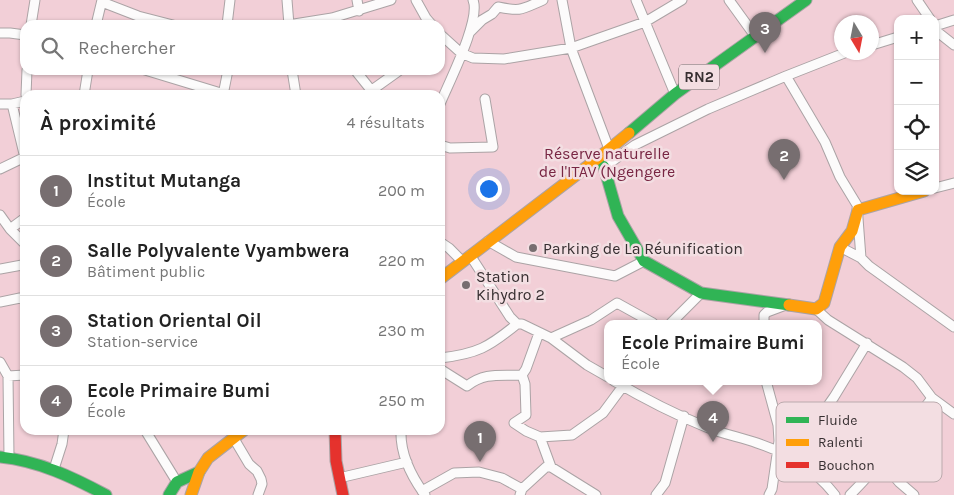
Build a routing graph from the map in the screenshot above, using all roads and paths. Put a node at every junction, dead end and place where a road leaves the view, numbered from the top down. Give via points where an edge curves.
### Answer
1 (35, 0) edge
2 (230, 0) edge
3 (287, 0) edge
4 (357, 0) edge
5 (391, 0) edge
6 (416, 0) edge
7 (473, 0) edge
8 (543, 0) edge
9 (562, 0) edge
10 (636, 0) edge
11 (682, 0) edge
12 (729, 0) edge
13 (806, 0) edge
14 (917, 0) edge
15 (104, 1) edge
16 (359, 11) junction
17 (927, 15) edge
18 (32, 20) edge
19 (98, 20) edge
20 (154, 20) edge
21 (228, 20) edge
22 (288, 20) edge
23 (338, 20) edge
24 (428, 20) edge
25 (954, 20) edge
26 (645, 22) junction
27 (939, 25) edge
28 (470, 32) junction
29 (0, 33) edge
30 (939, 33) edge
31 (20, 34) edge
32 (755, 36) junction
33 (894, 38) edge
34 (445, 41) edge
35 (879, 43) edge
36 (954, 45) edge
37 (571, 48) junction
38 (461, 53) junction
39 (834, 57) edge
40 (27, 75) edge
41 (87, 75) edge
42 (161, 75) edge
43 (227, 75) edge
44 (293, 75) edge
45 (358, 75) edge
46 (394, 75) edge
47 (786, 76) junction
48 (26, 90) edge
49 (85, 90) edge
50 (210, 90) edge
51 (224, 90) edge
52 (295, 90) edge
53 (371, 90) edge
54 (377, 90) edge
55 (445, 92) edge
56 (674, 94) junction
57 (485, 99) dead end
58 (20, 102) edge
59 (0, 104) edge
60 (12, 104) junction
61 (20, 137) edge
62 (445, 146) edge
63 (609, 149) junction
64 (20, 159) edge
65 (601, 163) junction
66 (0, 169) edge
67 (954, 183) edge
68 (939, 187) edge
69 (910, 195) edge
70 (858, 210) junction
71 (0, 215) edge
72 (20, 222) edge
73 (10, 229) junction
74 (20, 239) edge
75 (488, 241) junction
76 (445, 245) edge
77 (840, 247) junction
78 (466, 258) junction
79 (861, 258) junction
80 (644, 261) junction
81 (20, 263) edge
82 (0, 269) edge
83 (445, 275) edge
84 (702, 293) junction
85 (20, 298) edge
86 (0, 302) edge
87 (788, 304) junction
88 (816, 309) junction
89 (647, 320) edge
90 (674, 320) edge
91 (764, 320) edge
92 (517, 324) junction
93 (954, 327) edge
94 (539, 333) junction
95 (550, 338) junction
96 (867, 343) junction
97 (445, 357) edge
98 (0, 362) edge
99 (445, 372) edge
100 (20, 375) edge
101 (522, 375) junction
102 (604, 375) edge
103 (8, 376) junction
104 (767, 385) edge
105 (623, 386) joint
106 (932, 398) junction
107 (830, 402) edge
108 (929, 402) edge
109 (938, 402) edge
110 (942, 405) edge
111 (954, 414) edge
112 (684, 416) junction
113 (776, 418) edge
114 (63, 435) edge
115 (148, 435) edge
116 (236, 435) edge
117 (335, 435) edge
118 (401, 435) edge
119 (233, 437) junction
120 (540, 437) junction
121 (776, 450) edge
122 (4, 457) edge
123 (407, 462) junction
124 (776, 464) edge
125 (551, 467) junction
126 (54, 469) junction
127 (198, 472) junction
128 (338, 478) junction
129 (177, 482) junction
130 (822, 482) edge
131 (862, 482) edge
132 (899, 482) edge
133 (521, 492) edge
134 (423, 493) edge
135 (107, 495) edge
136 (169, 495) edge
137 (191, 495) edge
138 (258, 495) edge
139 (342, 495) edge
140 (596, 495) edge
141 (656, 495) edge
142 (769, 495) edge
143 (835, 495) edge
144 (850, 495) edge
145 (914, 495) edge

1 - 18 street
2 - 21 street
3 - 22 street
4 - 16 street
5 - 16 street
6 - 24 street
7 - 28 street via 475,11
8 - 28 street via 516,11 498,8
9 - 37 street
10 - 26 street
11 - 26 street
12 - 32 street
13 - 32 main road, RN2
14 - 17 street
15 - 19 street
15 - 20 street
16 - 23 street
25 - 27 street
26 - 37 street
26 - 56 street
28 - 38 street
29 - 31 street
30 - 36 street
32 - 56 main road, RN2
33 - 35 street
34 - 38 street
37 - 38 street via 504,59 473,58
37 - 63 street
38 - 55 street
39 - 47 street
40 - 48 street
41 - 49 street
42 - 50 street
43 - 51 street
44 - 52 street
45 - 53 street
46 - 54 street
47 - 65 street via 708,108
47 - 70 street via 825,142
56 - 63 main road, RN2
57 - 62 street via 493,147
58 - 60 street
59 - 60 street
60 - 61 street
63 - 65 main road, RN2
64 - 66 street
65 - 75 main road, RN2
65 - 80 main road via 618,216
67 - 68 street
69 - 70 main road
70 - 77 main road via 852,231
70 - 79 street
71 - 73 street
72 - 73 street
73 - 74 street
75 - 78 main road, RN2
75 - 80 street via 516,257 615,276
76 - 78 street
77 - 79 street
77 - 88 main road via 824,303
78 - 83 main road, RN2
78 - 92 street
79 - 93 street
80 - 84 main road
81 - 82 street
84 - 87 main road
84 - 90 street
85 - 86 street
87 - 88 main road
87 - 91 street via 767,312
88 - 96 street
89 - 95 street via 617,303 591,320
92 - 94 street
92 - 97 street via 483,349
94 - 95 street
94 - 101 street
95 - 102 street
96 - 106 street via 917,378
96 - 107 street
98 - 103 street
99 - 101 street via 466,386 489,374
100 - 103 street
101 - 120 street via 526,415 514,422
103 - 122 street
104 - 113 street
105 - 112 street
105 - 120 street via 604,413 572,435
106 - 108 street
106 - 109 street
110 - 111 street
112 - 121 street via 718,432
112 - 141 street via 665,483
114 - 126 street
115 - 129 street
116 - 119 main road
117 - 128 main road
118 - 123 street
119 - 127 main road via 208,458
119 - 138 street via 261,479
120 - 125 street
122 - 126 main road
123 - 128 street
123 - 134 street
124 - 142 street
125 - 133 street via 546,467
125 - 140 street
126 - 135 main road
127 - 129 main road
127 - 137 main road
128 - 139 main road
129 - 136 main road
130 - 143 street
131 - 144 street
132 - 145 street
133 - 134 street via 502,478 479,472 454,473

